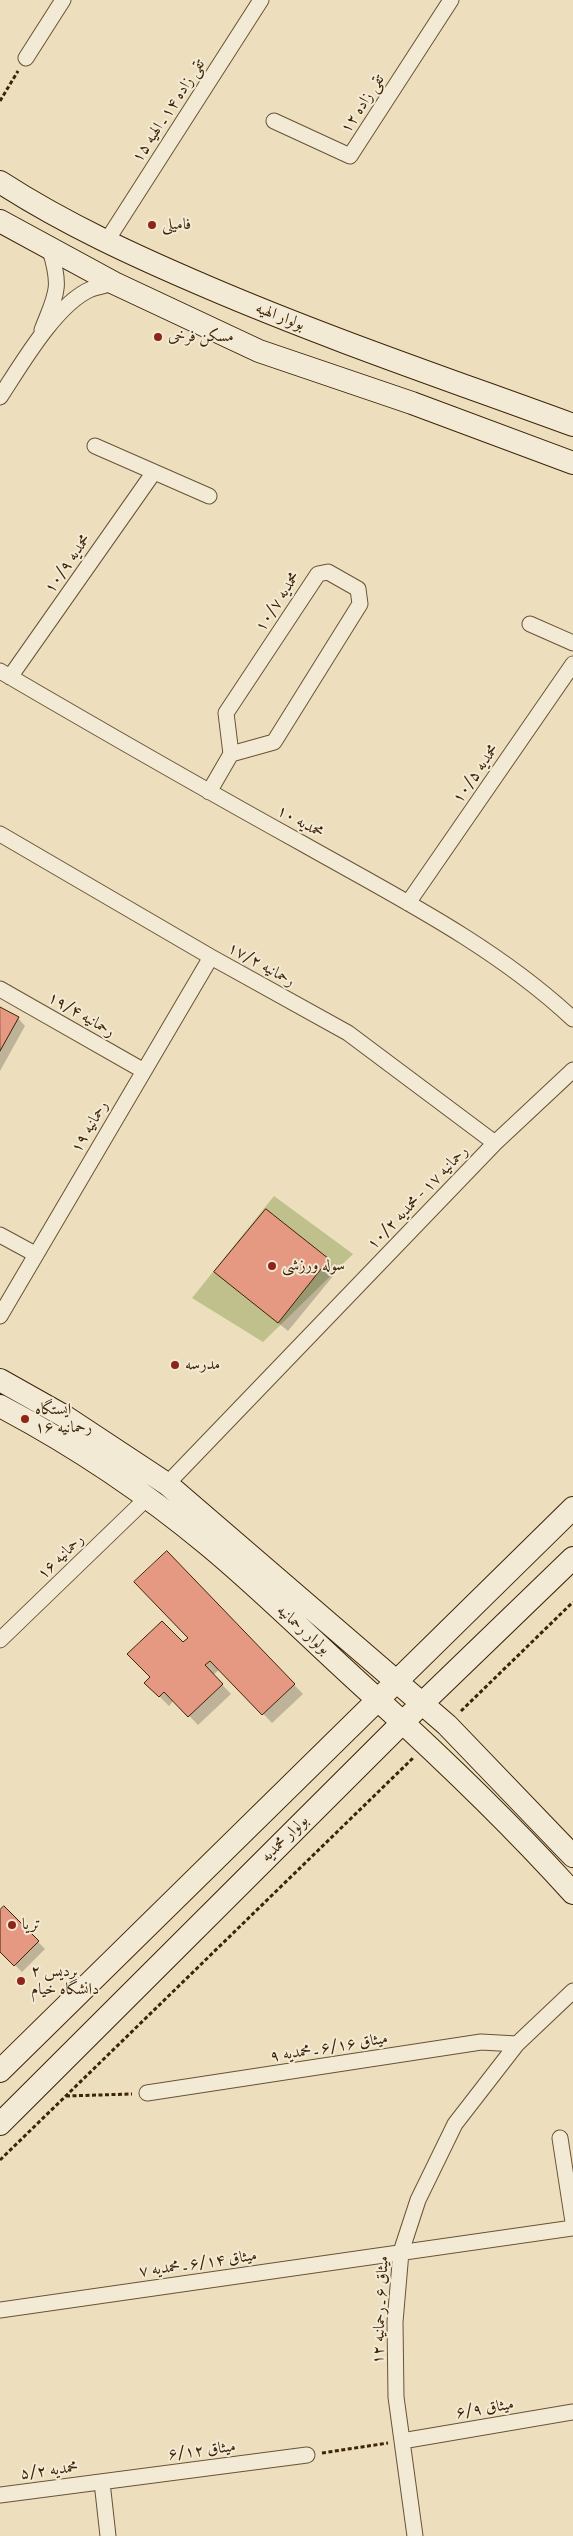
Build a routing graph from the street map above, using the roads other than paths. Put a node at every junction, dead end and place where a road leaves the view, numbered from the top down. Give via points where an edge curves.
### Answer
1 (63, 0) edge
2 (261, 0) edge
3 (451, 0) edge
4 (26, 58) road end
5 (274, 121) dead end
6 (0, 182) edge
7 (0, 221) edge
8 (106, 242) junction
9 (50, 250) junction
10 (114, 283) junction
11 (38, 338) junction
12 (0, 397) edge
13 (573, 425) edge
14 (95, 446) dead end
15 (573, 463) edge
16 (154, 472) junction
17 (209, 496) dead end
18 (530, 624) dead end
19 (573, 643) edge
20 (573, 664) edge
21 (5, 674) edge
22 (231, 754) junction
23 (209, 792) junction
24 (0, 834) edge
25 (408, 903) junction
26 (211, 957) junction
27 (0, 989) edge
28 (573, 1019) edge
29 (573, 1070) edge
30 (144, 1071) junction
31 (495, 1143) junction
32 (0, 1235) edge
33 (35, 1254) junction
34 (0, 1316) edge
35 (0, 1380) edge
36 (0, 1406) edge
37 (167, 1484) junction
38 (147, 1498) junction
39 (573, 1508) edge
40 (573, 1558) edge
41 (0, 1640) edge
42 (397, 1680) junction
43 (376, 1699) junction
44 (424, 1704) junction
45 (403, 1722) junction
46 (573, 1856) edge
47 (573, 1893) edge
48 (573, 1991) edge
49 (517, 2044) junction
50 (0, 2071) edge
51 (147, 2094) road end
52 (0, 2124) edge
53 (560, 2138) dead end
54 (573, 2222) edge
55 (573, 2228) edge
56 (401, 2252) junction
57 (0, 2310) edge
58 (573, 2412) edge
59 (402, 2440) junction
60 (307, 2455) road end
61 (102, 2482) junction
62 (0, 2495) edge
63 (108, 2536) edge
64 (415, 2536) edge

1 - 4 street
2 - 8 street, تقی زاده ۱۴ ـ الهیه ۱۵
3 - 5 street, تقی زاده ۱۲ via 350,156
6 - 8 main road, بولوار الهیه
7 - 9 main road
8 - 13 main road, بولوار الهیه via 274,316
9 - 10 main road
9 - 11 street via 58,289
10 - 11 street via 90,290 74,300
10 - 15 main road via 259,351
11 - 12 street
14 - 16 street
16 - 17 street
16 - 21 street, محمدیه ۱۰/۹
18 - 19 street
20 - 25 street, محمدیه ۱۰/۵
21 - 23 street, محمدیه ۱۰
22 - 22 street, محمدیه ۱۰/۷ via 274,742 360,604 358,589 328,572 318,574 226,713
22 - 23 street
23 - 25 street, محمدیه ۱۰
24 - 26 street, رحمانیه ۱۷/۲
25 - 28 street, محمدیه ۱۰ via 541,990
26 - 30 street, رحمانیه ۱۹
26 - 31 street, رحمانیه ۱۷/۲ via 348,1033
27 - 30 street, رحمانیه ۱۹/۴
29 - 31 street, رحمانیه ۱۷ - محمدیه ۱۰/۲
30 - 33 street, رحمانیه ۱۹
31 - 37 street, رحمانیه ۱۷ - محمدیه ۱۰/۲
32 - 33 street
33 - 34 street, رحمانیه ۱۹
35 - 37 main road, بولوار رحمانیه via 64,1416
36 - 38 main road, بولوار رحمانیه via 90,1458
37 - 42 main road, بولوار رحمانیه
38 - 41 street, رحمانیه ۱۶
38 - 43 main road, بولوار رحمانیه via 208,1545
39 - 42 main road
40 - 44 main road, بولوار محمدیه
42 - 43 main road
42 - 44 main road, بولوار رحمانیه
43 - 45 main road, بولوار رحمانیه
43 - 50 main road
44 - 45 main road, بولوار محمدیه
44 - 46 main road, بولوار رحمانیه
45 - 47 main road, بولوار رحمانیه via 526,1840
45 - 52 main road, بولوار محمدیه
48 - 49 street, میثاق ۶ ـ رحمانیه ۱۲
49 - 51 street, میثاق ۶/۱۶ ـ محمدیه ۹ via 481,2042
49 - 56 street, میثاق ۶ ـ رحمانیه ۱۲ via 455,2124 418,2200
53 - 54 street
55 - 56 street, میثاق ۶/۱۴ ـ محمدیه ۷
56 - 57 street, میثاق ۶/۱۴ ـ محمدیه ۷
56 - 59 street, میثاق ۶ ـ رحمانیه ۱۲ via 395,2322 396,2397
58 - 59 street, میثاق ۶/۹
59 - 64 street, میثاق ۶ ـ رحمانیه ۱۲
60 - 61 street, میثاق ۶/۱۲
61 - 62 street, محمدیه ۵/۲
61 - 63 street

